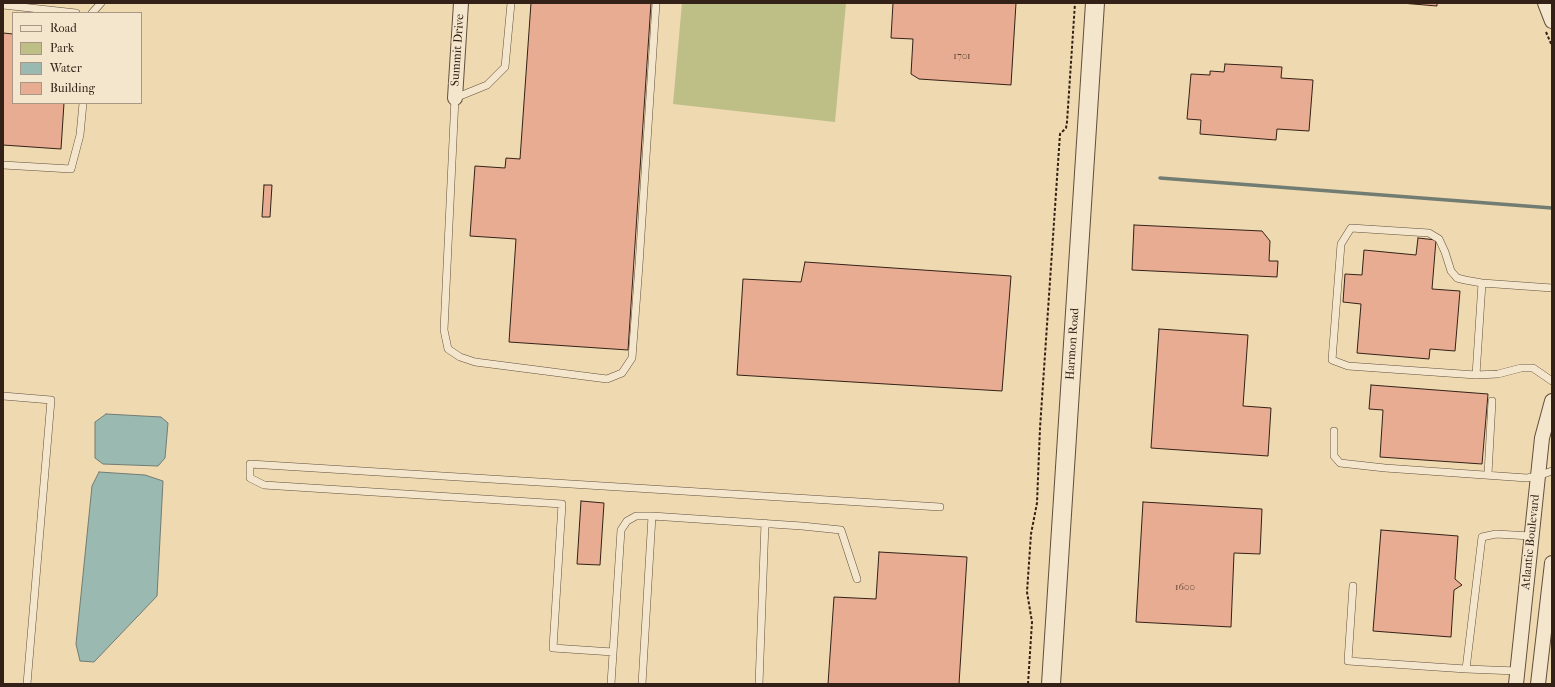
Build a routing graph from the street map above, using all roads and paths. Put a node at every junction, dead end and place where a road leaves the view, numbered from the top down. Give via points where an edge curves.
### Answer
1 (101, 3) edge
2 (461, 3) edge
3 (511, 3) edge
4 (656, 3) edge
5 (1075, 3) edge
6 (1095, 3) edge
7 (1545, 3) edge
8 (3, 5) edge
9 (67, 12) edge
10 (93, 12) edge
11 (1552, 21) edge
12 (455, 98) junction
13 (82, 104) edge
14 (3, 166) edge
15 (1482, 283) junction
16 (1552, 288) edge
17 (1476, 375) junction
18 (1552, 381) edge
19 (3, 396) edge
20 (1492, 401) dead end
21 (1552, 401) edge
22 (1334, 431) dead end
23 (1552, 472) edge
24 (1488, 474) junction
25 (1538, 476) junction
26 (940, 507) dead end
27 (652, 516) junction
28 (765, 523) junction
29 (1532, 536) junction
30 (1552, 562) edge
31 (857, 579) dead end
32 (1353, 586) dead end
33 (613, 652) junction
34 (1466, 669) junction
35 (1516, 678) edge
36 (27, 684) edge
37 (611, 684) edge
38 (642, 684) edge
39 (759, 684) edge
40 (1028, 684) edge
41 (1051, 684) edge
42 (1538, 684) edge

1 - 10 lane
2 - 12 street, Summit Drive
3 - 12 lane via 505,67 487,85
4 - 12 lane via 632,358 622,373 607,379 475,362 460,357 448,349 444,330
5 - 40 path via 1067,122 1066,128 1060,134 1037,503 1031,534 1027,592 1032,622
6 - 41 street, Harmon Road
7 - 11 street
8 - 9 lane
13 - 14 lane via 80,135 71,169
15 - 16 lane
15 - 17 lane
15 - 17 lane via 1457,278 1451,271 1439,239 1429,233 1351,228 1341,244 1332,360 1348,366
17 - 18 lane via 1533,368
19 - 36 lane via 51,400
20 - 24 lane
21 - 25 street, Atlantic Boulevard via 1542,438
22 - 24 lane via 1334,456 1340,463
23 - 25 lane
24 - 25 lane via 1527,478
25 - 29 street, Atlantic Boulevard
26 - 33 lane via 250,464 250,478 264,484 562,504 553,648
27 - 28 lane
27 - 33 lane via 636,516 627,521 622,530
27 - 38 lane
28 - 31 lane via 841,530
28 - 39 lane
29 - 34 lane via 1496,534 1482,537
29 - 35 street, Atlantic Boulevard
30 - 42 street, Atlantic Boulevard
32 - 34 lane via 1348,660
33 - 37 lane
34 - 35 lane

